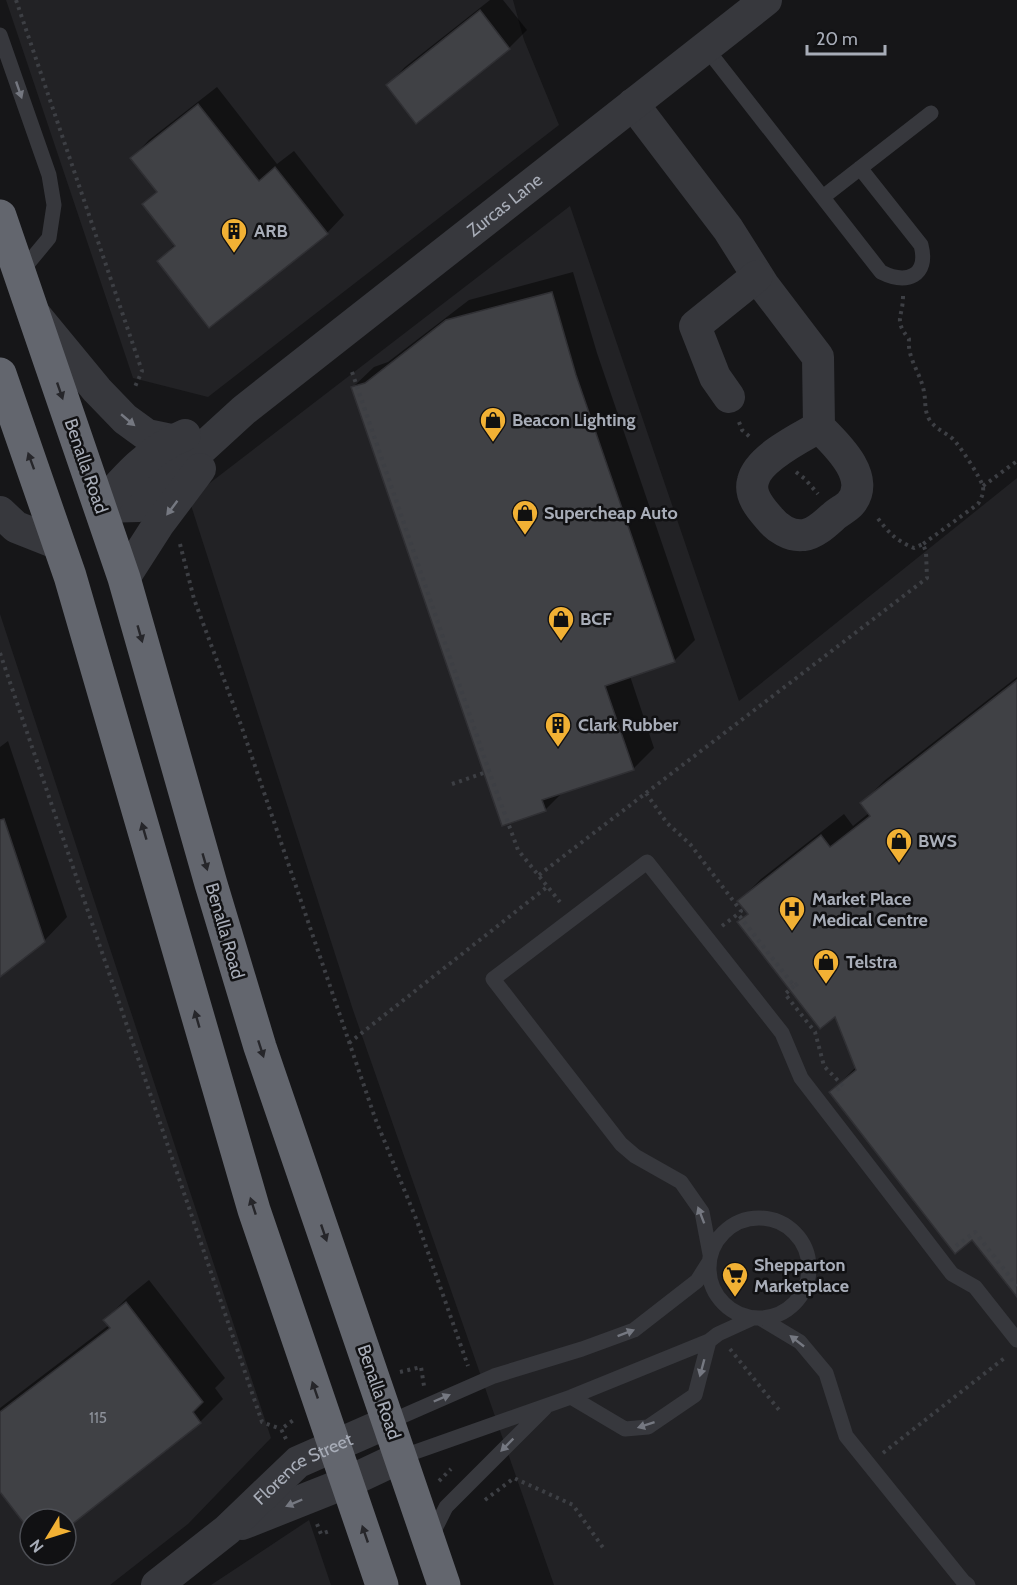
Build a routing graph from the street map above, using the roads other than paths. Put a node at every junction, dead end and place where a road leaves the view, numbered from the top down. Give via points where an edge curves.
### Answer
1 (766, 0) edge
2 (0, 35) edge
3 (706, 48) junction
4 (633, 104) junction
5 (931, 113) dead end
6 (860, 168) junction
7 (823, 197) junction
8 (0, 216) edge
9 (20, 273) junction
10 (757, 276) junction
11 (33, 313) junction
12 (0, 374) edge
13 (729, 397) road end
14 (244, 410) junction
15 (819, 427) junction
16 (171, 440) junction
17 (100, 507) junction
18 (0, 512) edge
19 (55, 530) junction
20 (124, 578) junction
21 (709, 1258) junction
22 (757, 1318) junction
23 (709, 1341) junction
24 (1013, 1347) edge
25 (571, 1397) junction
26 (549, 1404) junction
27 (389, 1422) junction
28 (335, 1445) junction
29 (401, 1457) junction
30 (348, 1482) junction
31 (228, 1530) junction
32 (433, 1552) junction
33 (157, 1585) edge
34 (382, 1585) edge
35 (444, 1585) edge
36 (968, 1585) edge

1 - 3 street, Zurcas Lane
2 -> 9 lane via 50,175 54,205 49,238
3 - 4 street, Zurcas Lane
3 - 7 lane
4 - 10 street via 728,229
4 - 14 street, Zurcas Lane
5 - 6 lane
6 - 7 lane
6 - 7 lane via 921,245 924,256 915,275 893,278 881,272
8 - 9 highway, Benalla Road
9 - 11 highway, Benalla Road
10 - 13 street via 694,326 715,377
10 - 15 street via 818,357
11 -> 16 street via 121,414 147,435
11 -> 17 highway, Benalla Road
19 -> 12 highway
14 - 16 street, Zurcas Lane
14 - 17 street, Zurcas Lane via 139,506
14 -> 20 street, Zurcas Lane
15 - 15 street via 834,442 857,477 858,486 851,503 816,530 805,535 782,530 759,505 752,482 759,466
16 - 17 street, Zurcas Lane via 130,473
17 - 19 highway
17 - 20 highway, Benalla Road
18 - 19 street via 16,526
28 -> 19 highway via 251,1199
20 -> 27 highway, Benalla Road via 244,996
21 - 22 lane via 709,1277 725,1305
21 - 22 lane via 716,1240 738,1221 767,1218 795,1233 809,1262 803,1291 785,1310
21 -> 24 lane via 702,1212 681,1182 621,1144 493,979 647,862 782,1033 801,1078 952,1274 975,1287
27 -> 21 lane via 494,1376 634,1330 697,1281
22 - 23 lane
36 -> 22 lane via 846,1436 826,1373 800,1342
23 - 25 lane
23 -> 25 lane via 695,1395 648,1427 625,1429
25 - 26 lane
26 - 29 lane
26 -> 32 lane via 446,1507 436,1527
27 - 28 street, Florence Street
27 - 29 highway, Benalla Road
28 - 30 highway
28 - 31 street, Florence Street via 298,1462
29 - 30 street, Florence Street
29 - 32 highway, Benalla Road
30 -> 31 street, Florence Street
34 -> 30 highway
31 - 33 street, Florence Street
32 - 35 highway, Benalla Road

